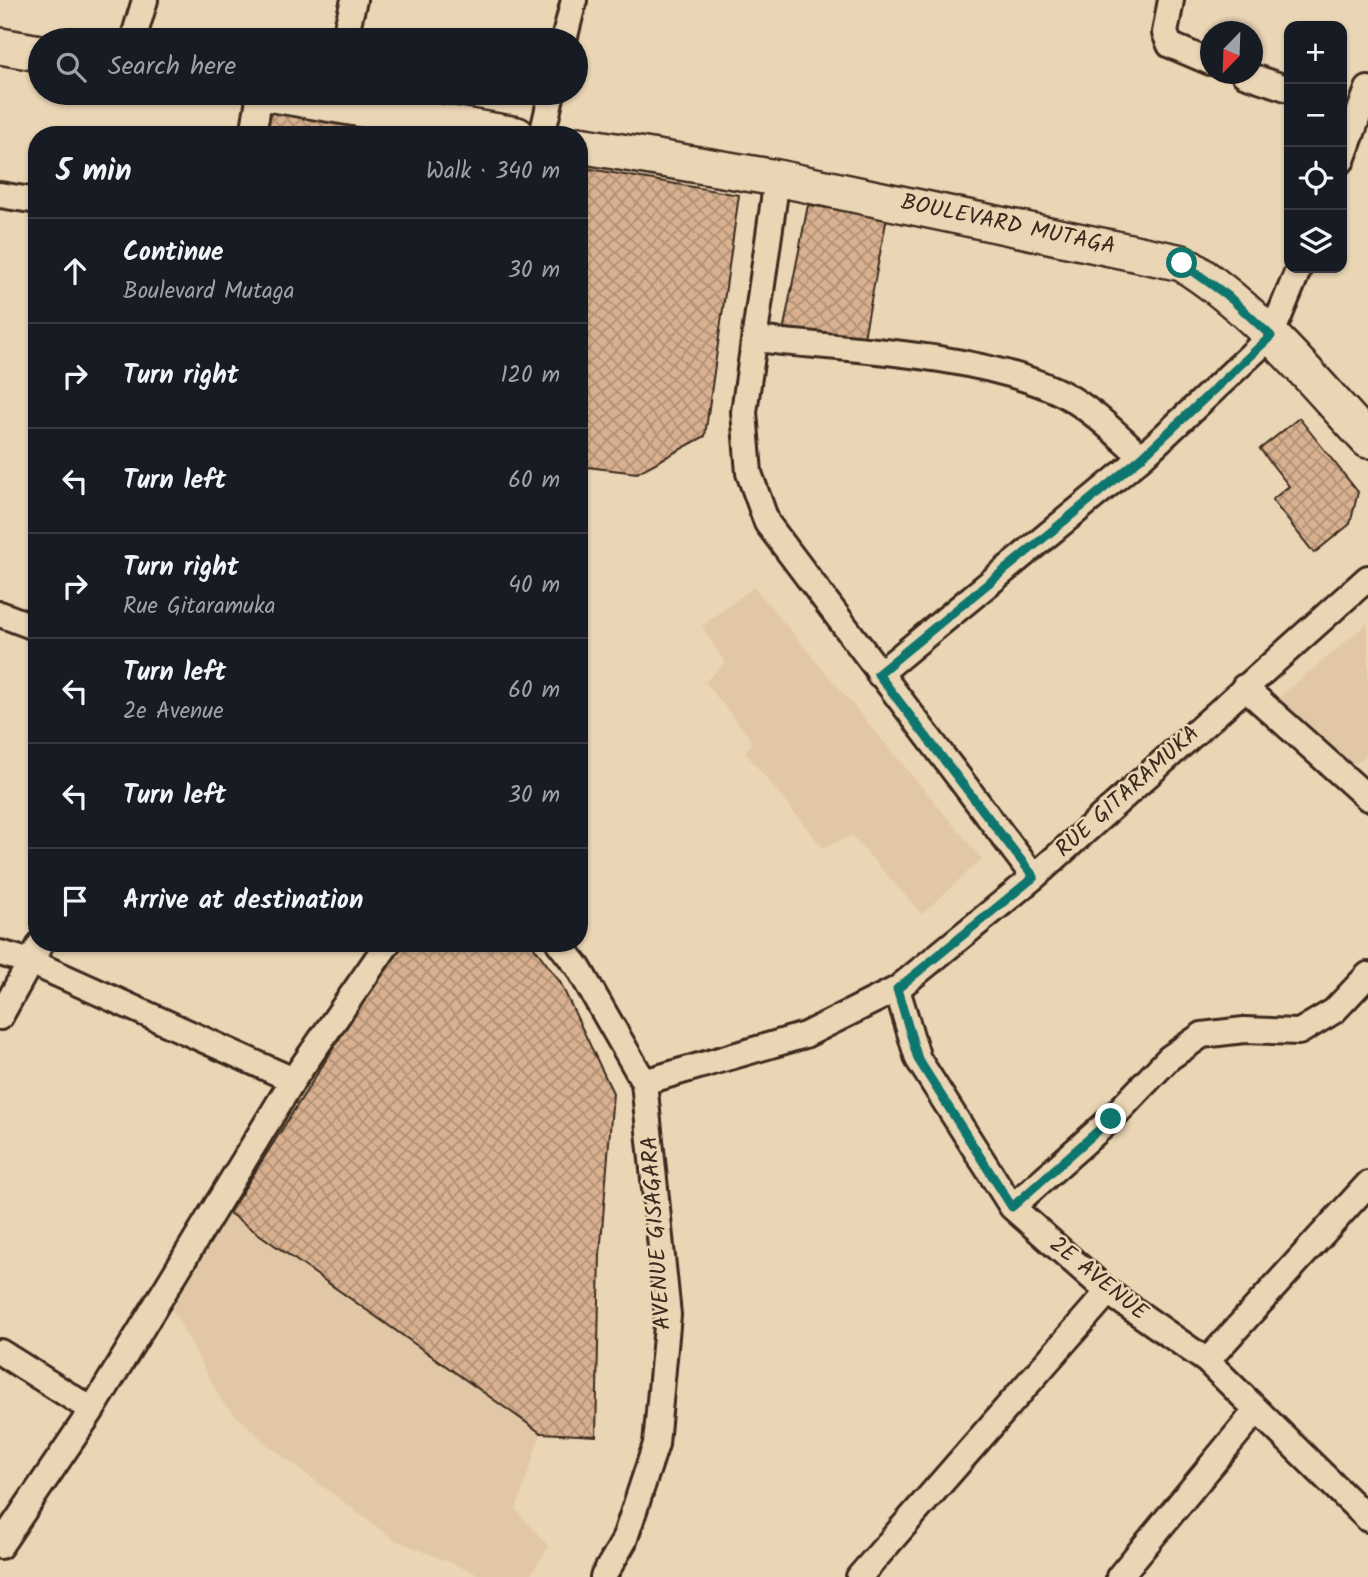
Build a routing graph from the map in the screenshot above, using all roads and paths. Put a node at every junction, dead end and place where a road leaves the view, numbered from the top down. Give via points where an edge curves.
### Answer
1 (145, 0) edge
2 (354, 0) edge
3 (574, 0) edge
4 (1171, 0) edge
5 (137, 28) edge
6 (347, 28) edge
7 (567, 28) edge
8 (0, 46) edge
9 (28, 51) edge
10 (1200, 58) edge
11 (1263, 80) edge
12 (1284, 87) edge
13 (1368, 89) edge
14 (258, 105) edge
15 (365, 105) edge
16 (549, 105) edge
17 (1351, 110) edge
18 (254, 126) edge
19 (472, 126) edge
20 (544, 126) edge
21 (588, 146) edge
22 (1344, 147) edge
23 (777, 178) junction
24 (0, 195) edge
25 (28, 200) edge
26 (1296, 273) edge
27 (1271, 336) junction
28 (754, 338) junction
29 (1368, 440) edge
30 (1142, 457) junction
31 (1368, 578) edge
32 (0, 614) edge
33 (28, 625) edge
34 (878, 674) junction
35 (1244, 687) junction
36 (1368, 798) edge
37 (1034, 877) junction
38 (36, 952) edge
39 (382, 952) edge
40 (566, 952) edge
41 (0, 953) edge
42 (1368, 975) edge
43 (897, 989) junction
44 (0, 1017) edge
45 (293, 1080) junction
46 (644, 1082) junction
47 (1368, 1184) edge
48 (1012, 1207) junction
49 (1108, 1292) junction
50 (0, 1352) edge
51 (1207, 1361) junction
52 (92, 1409) junction
53 (1257, 1410) junction
54 (1368, 1518) edge
55 (0, 1546) edge
56 (871, 1573) edge
57 (603, 1577) edge
58 (1119, 1577) edge

1 - 5 street
2 - 6 street
3 - 7 street
4 - 10 street via 1165,33 1170,45
8 - 9 street
11 - 12 street
13 - 17 street
14 - 18 street
15 - 19 street
16 - 20 street
17 - 22 street
21 - 23 street, BOULEVARD MUTAGA
23 - 27 street, BOULEVARD MUTAGA via 1182,263 1228,296
23 - 28 street
24 - 25 street
26 - 27 street
27 - 29 street, BOULEVARD MUTAGA
27 - 30 street
28 - 30 street via 976,365 1053,390 1086,408
28 - 34 street via 744,412 749,473 767,523
30 - 34 street
31 - 35 street, RUE GITARAMUKA
32 - 33 street
34 - 37 street
35 - 36 street
35 - 37 street, RUE GITARAMUKA
37 - 43 street, RUE GITARAMUKA
38 - 41 street
38 - 44 street
38 - 45 street
39 - 45 street
40 - 46 street, AVENUE GISAGARA
42 - 48 street via 1334,1011 1299,1032 1244,1030 1202,1035 1169,1058 1111,1119
43 - 46 street, RUE GITARAMUKA via 805,1035
43 - 48 street, 2E AVENUE via 918,1059
45 - 52 street
46 - 57 street, AVENUE GISAGARA via 667,1315 665,1341 656,1444 624,1541
47 - 51 street
48 - 49 street, 2E AVENUE
49 - 51 street, 2E AVENUE
49 - 56 street
50 - 52 street
51 - 53 street, 2E AVENUE
52 - 55 street
53 - 54 street, 2E AVENUE
53 - 58 street

